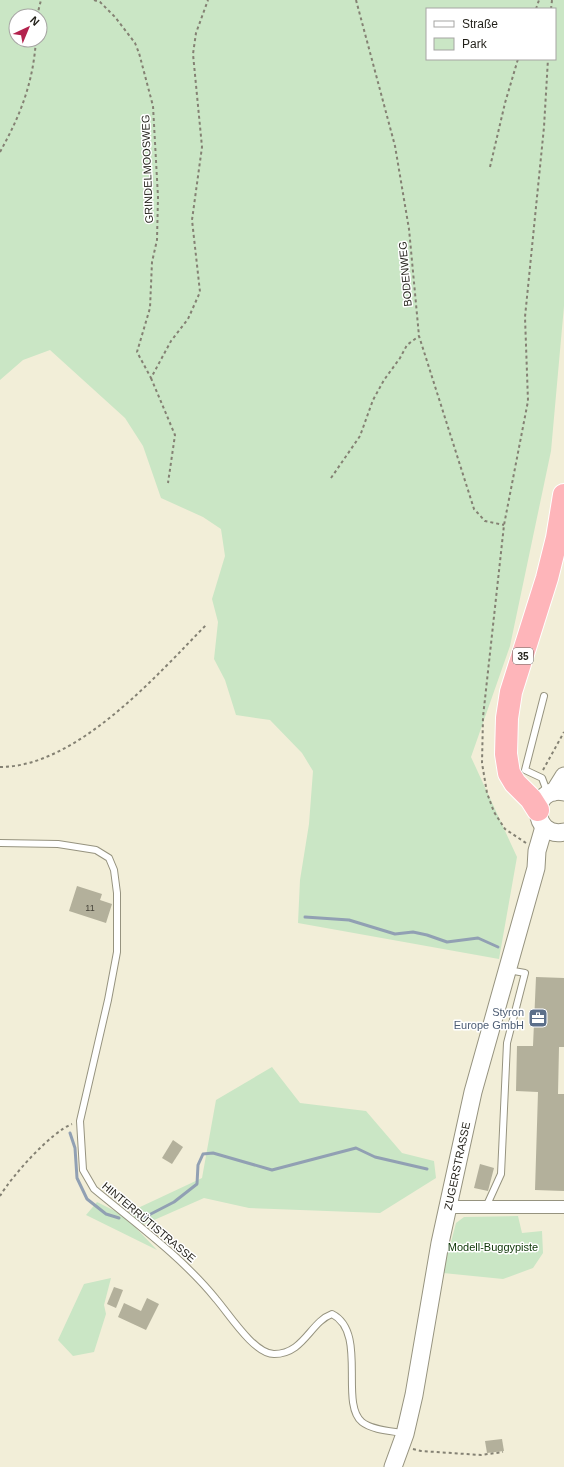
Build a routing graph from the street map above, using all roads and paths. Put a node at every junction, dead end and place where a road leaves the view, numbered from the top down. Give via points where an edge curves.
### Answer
1 (94, 0) edge
2 (208, 0) edge
3 (356, 0) edge
4 (35, 48) edge
5 (518, 60) edge
6 (548, 60) edge
7 (0, 152) edge
8 (490, 167) dead end
9 (419, 336) junction
10 (151, 378) junction
11 (331, 478) dead end
12 (168, 483) dead end
13 (564, 495) edge
14 (504, 525) junction
15 (207, 624) dead end
16 (544, 696) dead end
17 (0, 767) edge
18 (564, 776) edge
19 (553, 811) edge
20 (0, 843) edge
21 (537, 851) junction
22 (536, 868) junction
23 (507, 970) junction
24 (80, 1121) junction
25 (0, 1196) edge
26 (448, 1206) junction
27 (486, 1207) junction
28 (564, 1207) edge
29 (403, 1440) junction
30 (503, 1452) dead end
31 (393, 1467) edge

1 - 10 path, GRINDELMOOSWEG via 100,2 114,17 134,43 153,106 158,197 157,240 152,262 150,308 137,352
2 - 10 path via 196,33 193,54 202,147 192,220 200,292 188,319 171,341
3 - 9 path, BODENWEG via 395,146 409,229
4 - 7 path via 27,95 14,128
5 - 8 path
6 - 14 path via 544,127 525,317 528,401
9 - 11 path via 407,345 384,380 373,400 360,436
9 - 14 path, BODENWEG via 474,509 485,521
10 - 12 path, GRINDELMOOSWEG via 175,435
13 - 19 highway, 35 via 548,573 511,692 507,718 506,754 509,773 531,799
14 - 21 path via 484,709 482,763 487,793 504,829
15 - 17 path via 146,686 94,729 65,749 41,760
16 - 19 lane via 525,770 542,778
18 - 19 main road, ZUGERSTRASSE
19 - 21 main road, ZUGERSTRASSE
19 - 22 main road, ZUGERSTRASSE via 545,856
20 - 24 lane, HINTERRÜTISTRASSE via 58,844 96,850 109,858 114,870 117,893 117,952
21 - 22 main road, ZUGERSTRASSE
22 - 23 main road, ZUGERSTRASSE
23 - 26 main road, ZUGERSTRASSE via 479,1069
23 - 27 lane via 525,974 507,1043 501,1174
24 - 25 path via 64,1127 34,1154
24 - 29 lane, HINTERRÜTISTRASSE via 83,1170 94,1189 200,1278 256,1347 274,1354 294,1349 323,1318 332,1314 345,1323 350,1340 353,1399 358,1417 368,1426
26 - 27 street
26 - 29 main road, ZUGERSTRASSE via 414,1395
27 - 28 street
29 - 30 path via 421,1451 481,1455
29 - 31 main road, ZUGERSTRASSE

